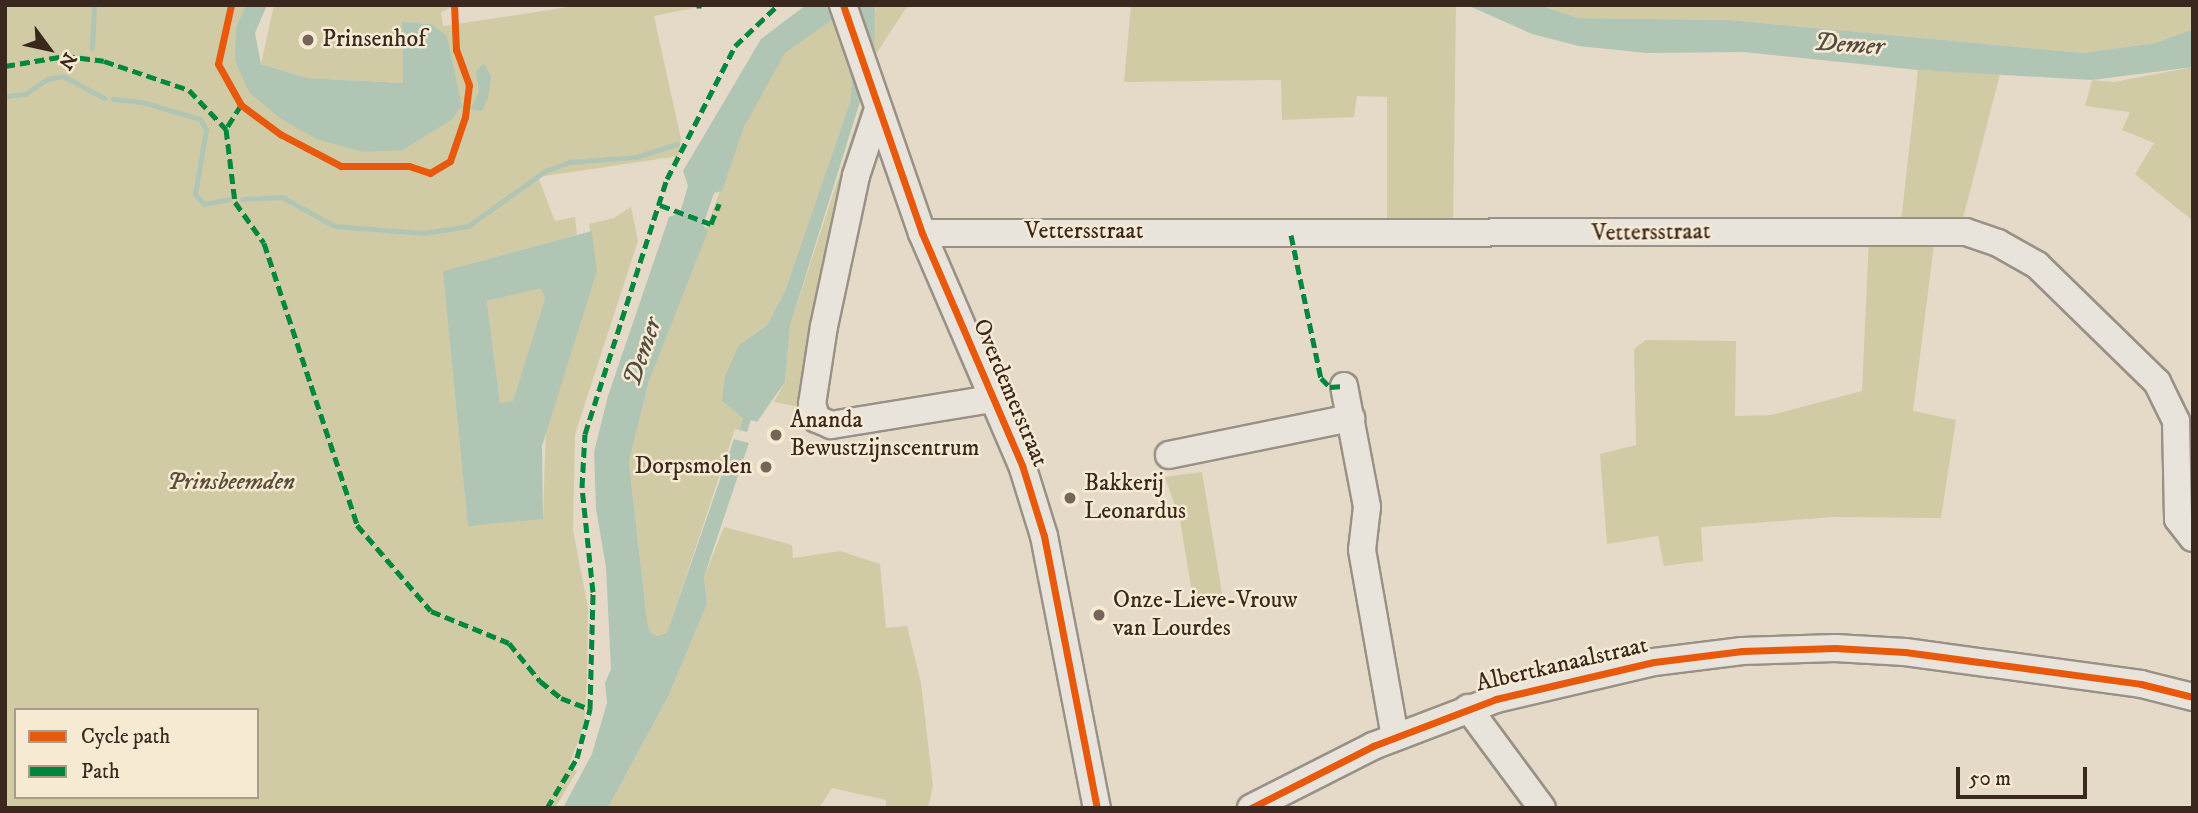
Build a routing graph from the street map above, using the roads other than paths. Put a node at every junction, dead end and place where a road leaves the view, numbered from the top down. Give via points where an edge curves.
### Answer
1 (843, 5) edge
2 (877, 112) junction
3 (922, 233) junction
4 (1344, 386) dead end
5 (992, 400) junction
6 (1350, 418) junction
7 (1168, 455) dead end
8 (2193, 538) edge
9 (2193, 697) edge
10 (1468, 708) junction
11 (1395, 737) junction
12 (1097, 808) edge
13 (1251, 808) edge
14 (1542, 808) edge

1 - 2 street, Overdemerstraat
2 - 3 street, Overdemerstraat
2 - 5 street, Overdemerstraat via 856,176 824,326 812,404 817,419 831,425
3 - 5 street, Overdemerstraat
3 - 8 street, Vettersstraat via 1966,232 1998,243 2037,265 2157,382 2176,421 2178,519
4 - 6 street
5 - 12 street, Overdemerstraat via 1022,465 1044,536
6 - 7 street
6 - 11 street via 1367,507 1362,550
9 - 10 street, Albertkanaalstraat via 2057,671 1835,648 1742,650 1654,662
10 - 11 street, Albertkanaalstraat
10 - 14 street
11 - 13 street, Albertkanaalstraat

